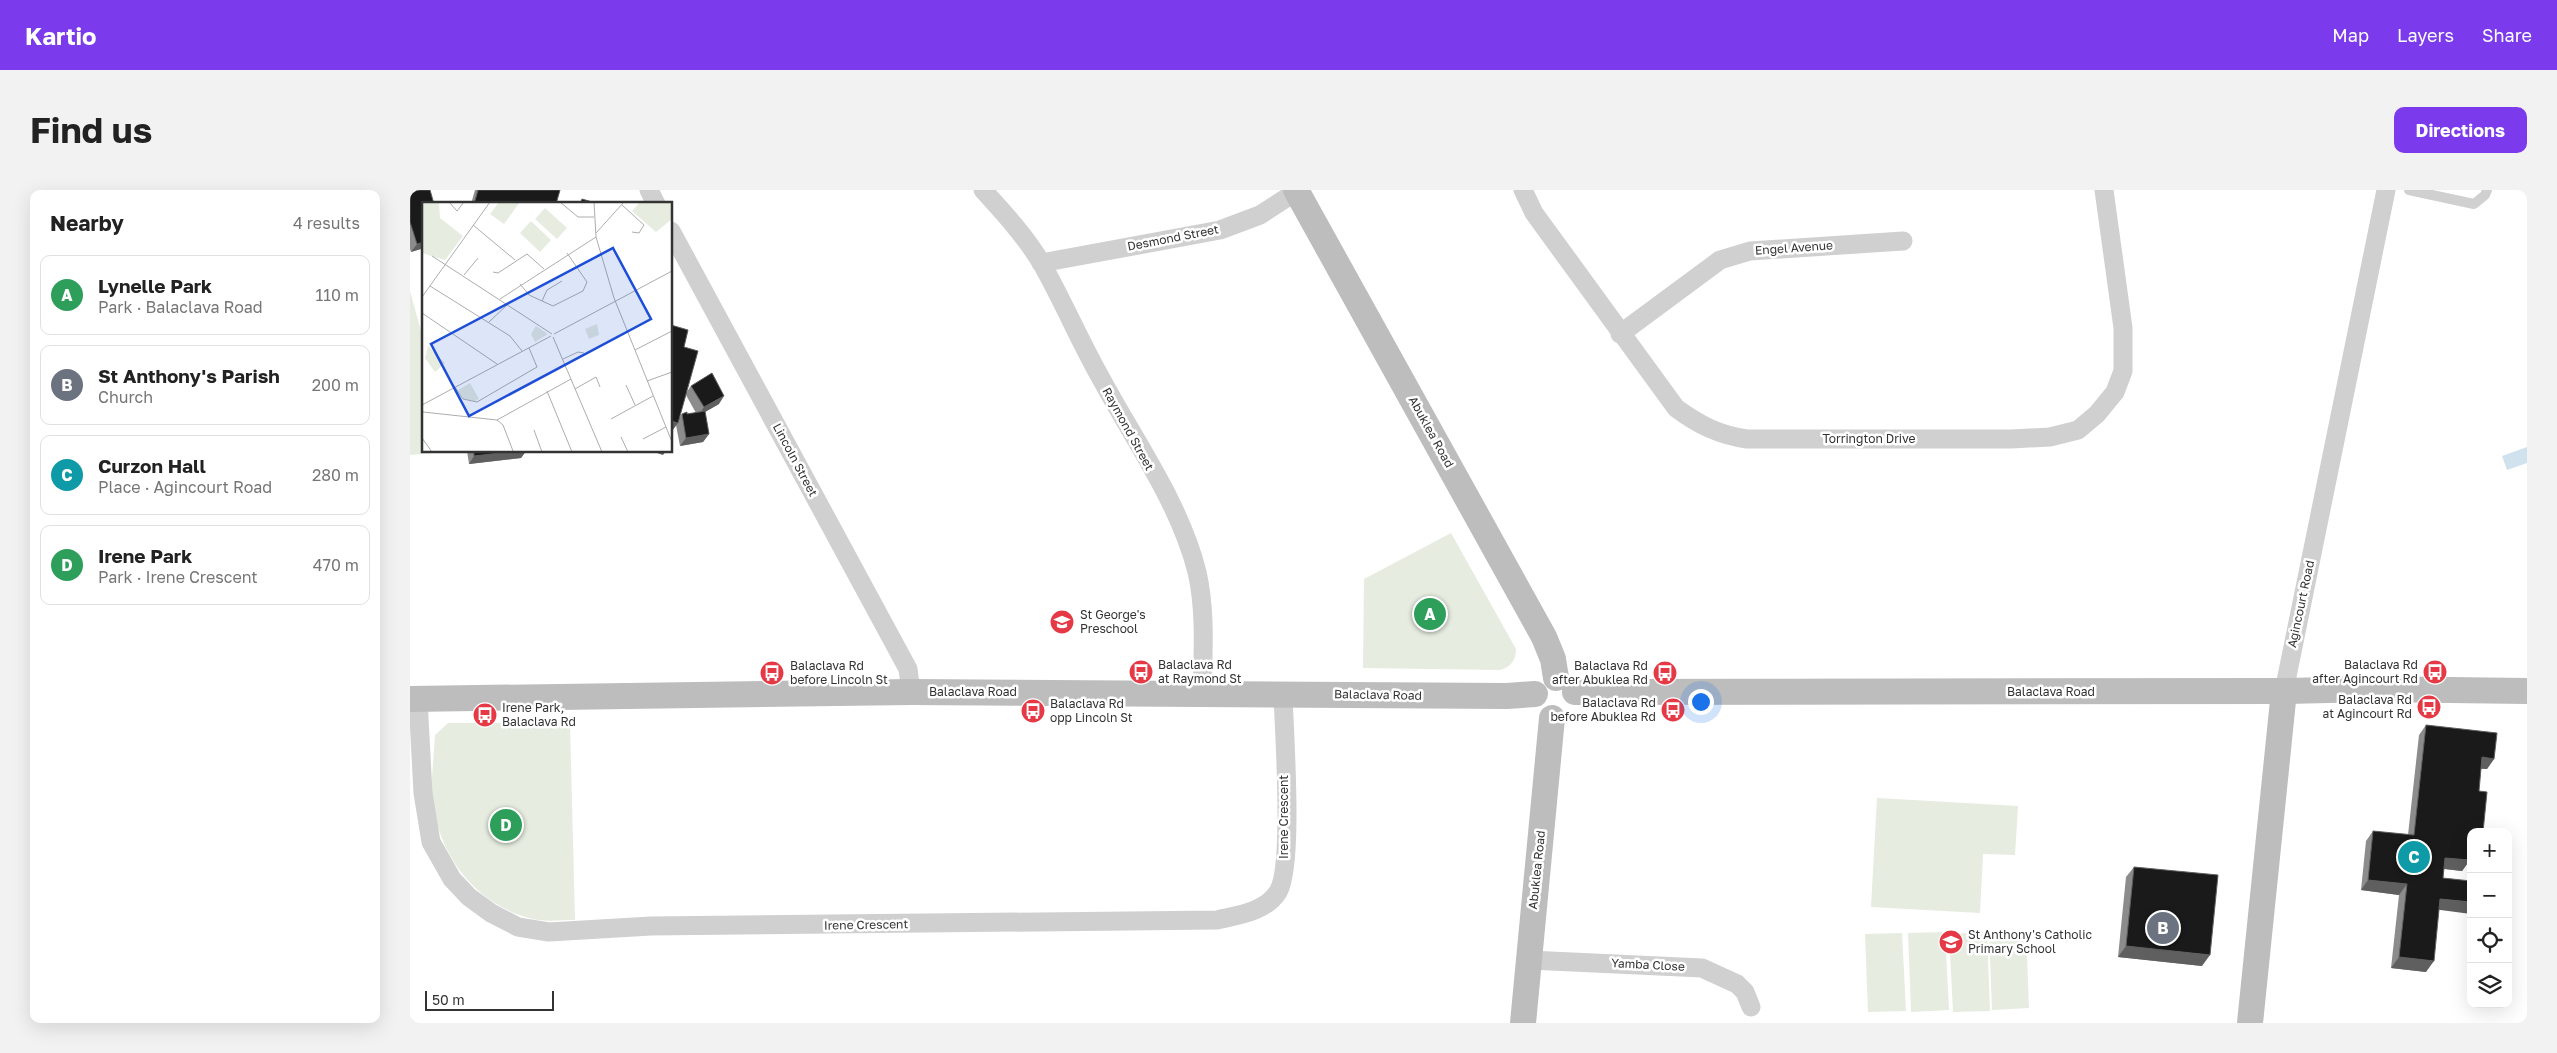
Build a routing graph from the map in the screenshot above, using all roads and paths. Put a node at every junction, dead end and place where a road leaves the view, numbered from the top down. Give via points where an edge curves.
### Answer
1 (649, 190) edge
2 (983, 190) edge
3 (1297, 190) edge
4 (1523, 190) edge
5 (2104, 190) edge
6 (2386, 190) edge
7 (2409, 190) edge
8 (2487, 190) edge
9 (655, 202) edge
10 (672, 233) edge
11 (1903, 241) dead end
12 (1041, 263) junction
13 (1620, 334) junction
14 (1565, 685) junction
15 (2284, 691) junction
16 (2527, 691) edge
17 (911, 692) junction
18 (1202, 693) junction
19 (1283, 694) junction
20 (1535, 694) junction
21 (414, 699) edge
22 (1552, 718) junction
23 (1529, 960) junction
24 (1751, 1007) dead end
25 (1523, 1023) edge
26 (2250, 1023) edge

1 - 9 street
2 - 12 street, Raymond Street via 1020,232
3 - 12 street, Desmond Street via 1260,215 1220,230
3 - 14 main road, Abuklea Road via 1544,637
4 - 13 street, Torrington Drive via 1534,213
5 - 13 street, Torrington Drive via 2122,328 2123,371 2116,392 2078,430 2050,437 2011,439 1747,440 1723,436 1699,425 1676,408
6 - 15 street, Agincourt Road
7 - 8 lane via 2474,204
10 - 17 street, Lincoln Street via 908,669
11 - 13 street, Engel Avenue via 1750,251 1720,260
12 - 18 street, Raymond Street via 1186,540 1200,590
14 - 15 main road, Balaclava Road
14 - 20 main road via 1543,681
14 - 22 main road via 1574,705 1571,711
15 - 16 main road, Balaclava Road
15 - 26 main road, Agincourt Road
17 - 18 main road, Balaclava Road
17 - 21 main road, Balaclava Road
18 - 19 main road, Balaclava Road
19 - 20 main road, Balaclava Road
19 - 21 street, Irene Crescent via 1286,856 1278,892 1256,911 1217,920 651,926 549,932 518,927 492,913 469,897 452,879 431,842
20 - 22 main road via 1540,712
22 - 23 main road, Abuklea Road
23 - 24 street, Yamba Close via 1702,968 1737,984 1745,992
23 - 25 main road, Abuklea Road

